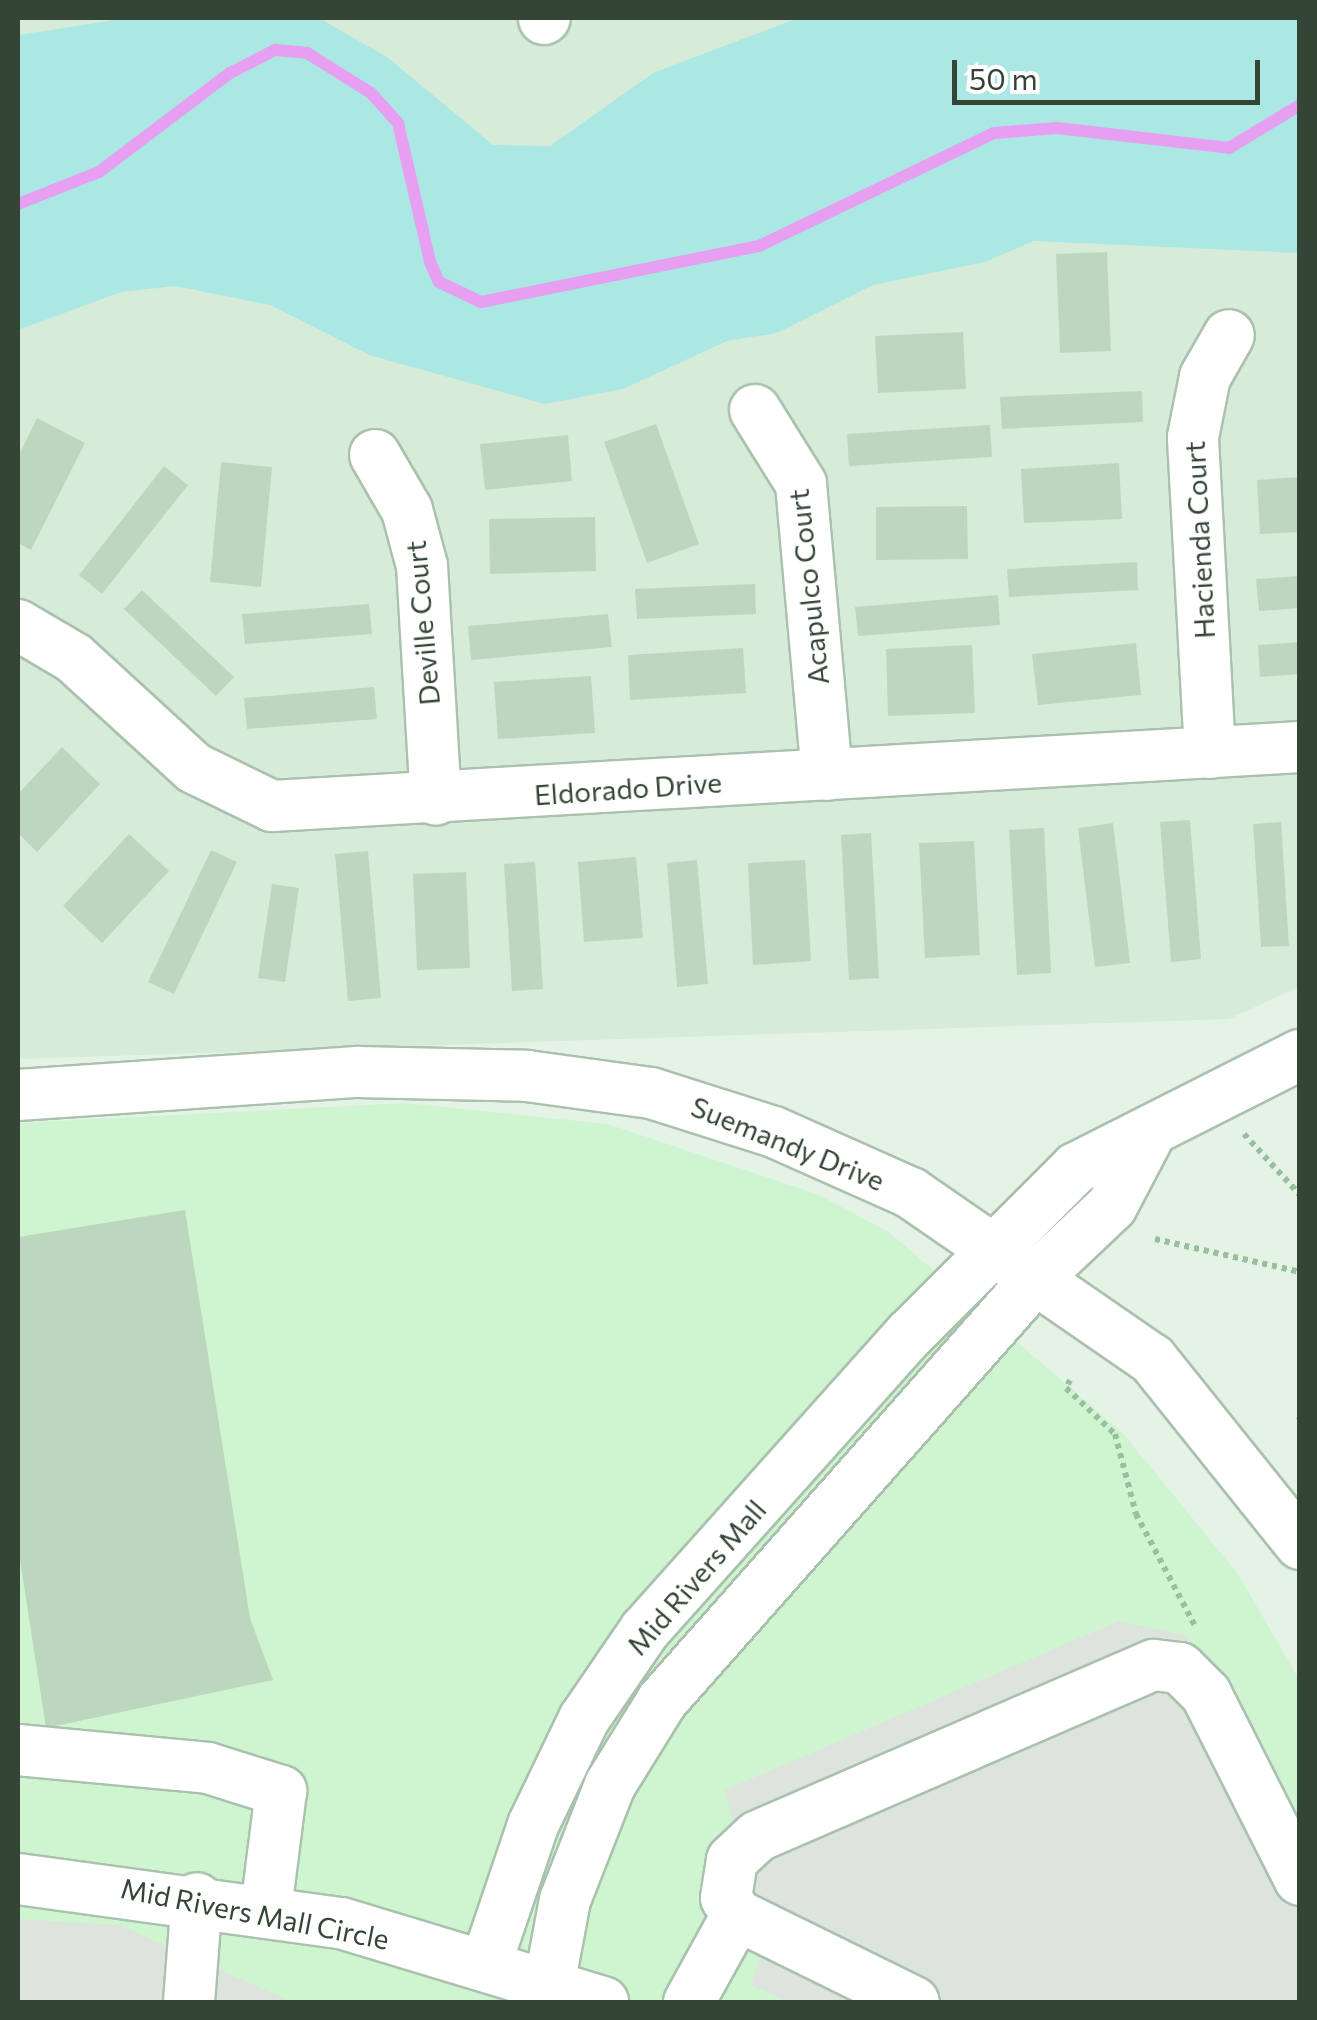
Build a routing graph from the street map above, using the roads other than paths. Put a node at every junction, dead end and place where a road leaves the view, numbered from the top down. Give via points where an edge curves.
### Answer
1 (1229, 335) dead end
2 (756, 410) dead end
3 (375, 455) dead end
4 (18, 625) edge
5 (1300, 747) edge
6 (1210, 754) junction
7 (827, 775) junction
8 (436, 800) junction
9 (1300, 1056) edge
10 (18, 1095) edge
11 (1147, 1139) junction
12 (994, 1246) junction
13 (1039, 1275) junction
14 (1300, 1544) edge
15 (18, 1750) edge
16 (18, 1879) edge
17 (1300, 1880) edge
18 (197, 1898) junction
19 (266, 1910) junction
20 (737, 1915) junction
21 (486, 1964) junction
22 (550, 1980) junction
23 (188, 2002) edge
24 (602, 2002) edge
25 (689, 2002) edge
26 (914, 2002) edge

1 - 6 street, Hacienda Court via 1205,377 1193,438
2 - 7 street, Acapulco Court via 800,484
3 - 8 street, Deville Court via 408,510 422,566
4 - 8 street, Eldorado Drive via 74,658 230,790 272,806
5 - 6 street, Eldorado Drive
6 - 7 street, Eldorado Drive
7 - 8 street, Eldorado Drive
9 - 11 street, Mid Rivers Mall via 1256,1070
10 - 12 street, Suemandy Drive via 357,1072 585,1081 774,1132 911,1193
11 - 12 street, Mid Rivers Mall via 1076,1168
11 - 13 street, Mid Rivers Mall via 1112,1206
12 - 13 street, Suemandy Drive
12 - 21 street, Mid Rivers Mall via 645,1630 584,1720 533,1825
13 - 14 street, Suemandy Drive via 1152,1360
13 - 22 street, Mid Rivers Mall via 662,1701 610,1785 565,1900
15 - 19 street via 208,1768 280,1792
16 - 18 street, Mid Rivers Mall Circle
17 - 20 street via 1206,1694 1180,1668 1154,1666 758,1836 732,1860 726,1898
18 - 19 street, Mid Rivers Mall Circle
18 - 23 street
19 - 21 street, Mid Rivers Mall Circle
20 - 25 street
20 - 26 street
21 - 22 street, Mid Rivers Mall Circle
22 - 24 street, Mid Rivers Mall Circle

